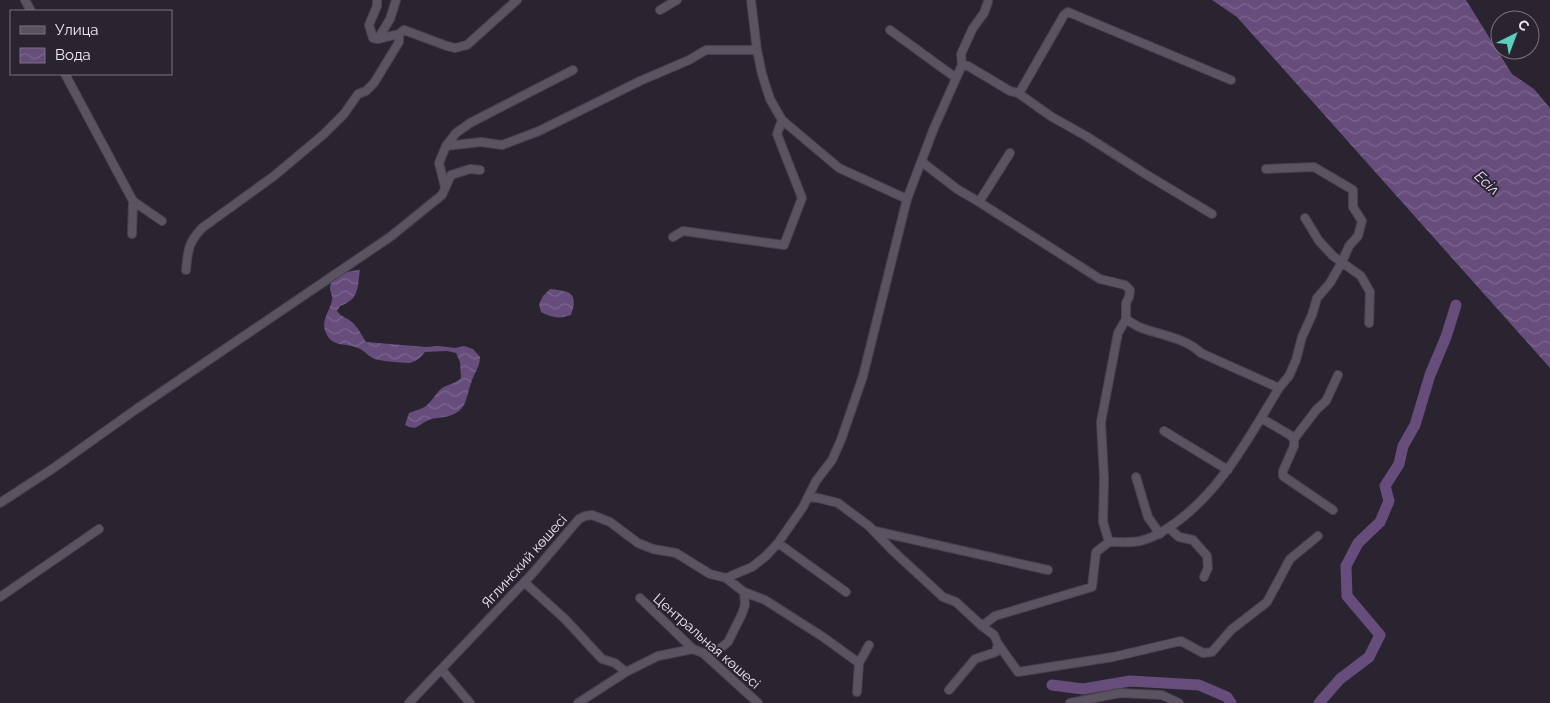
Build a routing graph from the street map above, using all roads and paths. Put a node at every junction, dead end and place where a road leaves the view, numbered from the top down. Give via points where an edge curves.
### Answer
1 (377, 0) edge
2 (396, 0) edge
3 (517, 0) edge
4 (677, 0) edge
5 (751, 0) edge
6 (988, 2) dead end
7 (660, 10) dead end
8 (890, 30) dead end
9 (399, 34) junction
10 (378, 39) junction
11 (756, 50) junction
12 (962, 65) junction
13 (573, 70) dead end
14 (66, 75) edge
15 (956, 78) junction
16 (1231, 80) dead end
17 (1018, 93) junction
18 (782, 120) junction
19 (446, 146) junction
20 (1010, 153) dead end
21 (922, 162) junction
22 (1266, 169) dead end
23 (480, 170) dead end
24 (445, 188) junction
25 (907, 199) junction
26 (133, 202) junction
27 (979, 202) junction
28 (1212, 214) dead end
29 (1305, 218) dead end
30 (162, 221) dead end
31 (132, 234) dead end
32 (673, 237) dead end
33 (1342, 262) junction
34 (186, 270) dead end
35 (1126, 319) junction
36 (1369, 323) dead end
37 (1338, 375) dead end
38 (1279, 388) junction
39 (1261, 418) junction
40 (1164, 431) dead end
41 (1294, 439) junction
42 (1228, 470) junction
43 (1136, 477) dead end
44 (808, 497) junction
45 (0, 502) edge
46 (1333, 510) dead end
47 (1169, 528) junction
48 (99, 529) dead end
49 (875, 532) junction
50 (1160, 534) junction
51 (1318, 536) dead end
52 (1109, 542) junction
53 (778, 543) junction
54 (1048, 570) dead end
55 (1204, 577) dead end
56 (726, 578) junction
57 (524, 582) junction
58 (744, 592) junction
59 (846, 592) dead end
60 (0, 596) edge
61 (640, 598) dead end
62 (982, 626) junction
63 (998, 644) junction
64 (869, 645) dead end
65 (693, 649) junction
66 (703, 653) junction
67 (859, 664) junction
68 (442, 670) junction
69 (626, 672) junction
70 (949, 690) dead end
71 (857, 692) dead end
72 (409, 703) edge
73 (470, 703) edge
74 (578, 703) edge
75 (758, 703) edge
76 (1070, 703) edge
77 (1178, 703) edge

1 - 10 street via 369,25 373,38
2 - 10 street via 390,19
3 - 9 street via 467,45 455,48 404,30
4 - 7 street
5 - 11 street
6 - 12 street via 961,54
8 - 15 street
9 - 10 street
9 - 34 street via 399,42 374,83 358,94 324,134 192,238
11 - 18 street via 770,99
11 - 19 street via 706,50 539,131 502,145 481,142
12 - 15 street
12 - 17 street
13 - 19 street via 470,123
14 - 26 street
15 - 21 street
16 - 17 street via 1068,12
17 - 28 street
18 - 25 street via 839,168
18 - 32 street via 777,134 802,198 784,245 682,231
19 - 24 street via 439,163
20 - 27 street
21 - 25 street
21 - 27 street
22 - 33 street via 1314,167 1353,190 1353,207 1362,221 1358,236
23 - 24 street via 470,169 451,175
24 - 45 street via 442,195 390,237
25 - 44 street via 862,376 841,440
26 - 30 street
26 - 31 street
27 - 35 street via 1100,279 1124,285 1130,290
29 - 33 street via 1319,241
33 - 36 street via 1361,276 1370,292
33 - 38 street via 1317,298 1296,360
35 - 38 street via 1139,327 1195,347 1201,353
35 - 52 street via 1118,332 1101,422 1103,522
37 - 41 street via 1326,402 1317,408
38 - 39 street
39 - 41 street
39 - 42 street
40 - 42 street
41 - 46 street via 1284,476
42 - 47 street via 1186,517
43 - 50 street via 1148,517
44 - 49 street via 838,503
44 - 53 street
47 - 50 street
47 - 55 street via 1179,537 1193,540 1207,556 1208,568
48 - 60 street
49 - 54 street
49 - 62 street via 908,566
50 - 52 street via 1141,541
51 - 63 street via 1290,559 1267,602 1231,630 1212,652 1204,653 1181,641 1113,657 1018,672
52 - 62 street via 1096,552 1092,587 995,616
53 - 56 street via 752,567
53 - 59 street
56 - 57 street, Яглинский көшесі via 710,574 676,553 638,543 610,522 592,515 579,519
56 - 58 street, Яглинский көшесі
57 - 68 street, Яглинский көшесі
57 - 69 street via 602,658
58 - 66 street via 745,605 728,642 717,651
58 - 67 street, Яглинский көшесі via 765,600
61 - 65 street, Центральная көшесі
62 - 63 street via 994,635
63 - 70 street via 996,652 975,659
64 - 67 street
65 - 66 street, Центральная көшесі
65 - 69 street via 658,656
66 - 75 street, Центральная көшесі
67 - 71 street
68 - 72 street, Яглинский көшесі
68 - 73 street
69 - 74 street
76 - 77 street via 1120,693 1162,695

